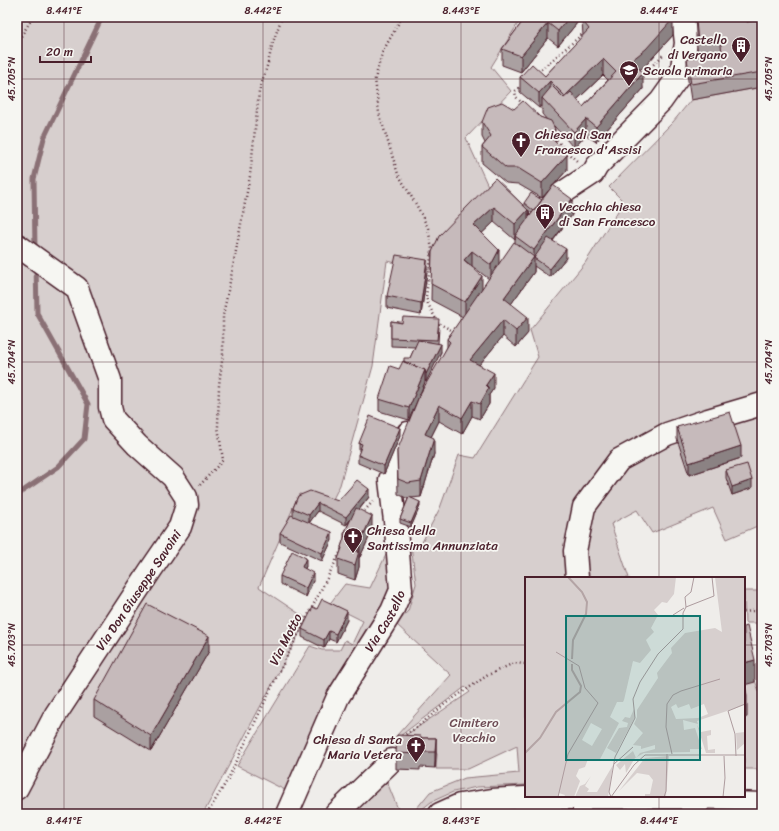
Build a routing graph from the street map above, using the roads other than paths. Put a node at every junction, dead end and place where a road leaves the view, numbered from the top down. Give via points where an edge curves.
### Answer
1 (685, 32) edge
2 (531, 226) edge
3 (22, 249) edge
4 (762, 404) edge
5 (416, 414) edge
6 (577, 577) edge
7 (392, 760) road end
8 (17, 788) edge
9 (616, 798) edge
10 (762, 804) edge
11 (584, 806) edge
12 (287, 814) edge
13 (336, 814) edge
14 (440, 814) edge

1 - 2 street via 681,73 661,101 595,169 557,196
3 - 8 street, Via Don Giuseppe Savoini via 76,288 110,380 110,407 113,419 137,445 173,477 186,497 187,504 180,527 56,714
4 - 6 street via 667,434 619,460 584,506 575,551
5 - 12 street, Via Castello via 390,480 401,590 392,611 338,697
7 - 13 street
9 - 10 street
9 - 11 street
11 - 14 street via 525,798 460,805

